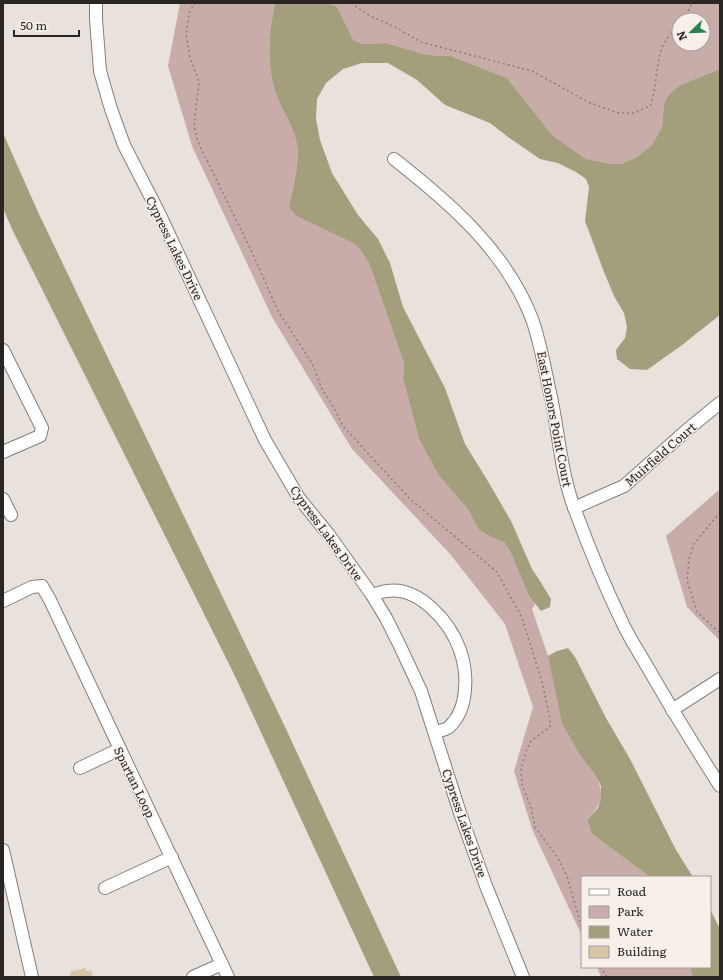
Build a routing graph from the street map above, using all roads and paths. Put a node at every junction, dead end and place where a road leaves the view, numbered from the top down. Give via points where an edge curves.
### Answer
1 (96, 3) edge
2 (196, 3) edge
3 (351, 3) edge
4 (671, 34) edge
5 (394, 159) dead end
6 (3, 350) edge
7 (720, 403) edge
8 (3, 452) edge
9 (3, 499) edge
10 (574, 508) junction
11 (720, 512) edge
12 (11, 515) dead end
13 (372, 595) junction
14 (3, 601) edge
15 (720, 633) edge
16 (720, 679) edge
17 (672, 710) junction
18 (435, 732) junction
19 (120, 749) junction
20 (80, 768) dead end
21 (720, 786) edge
22 (3, 850) edge
23 (172, 857) junction
24 (105, 888) dead end
25 (581, 925) edge
26 (222, 964) junction
27 (601, 968) edge
28 (32, 977) edge
29 (193, 977) edge
30 (228, 977) edge
31 (523, 977) edge
32 (607, 977) edge

1 - 13 street, Cypress Lakes Drive via 100,71 124,145 163,220 265,440 299,498
2 - 25 path via 190,10 186,34 190,57 199,82 194,126 198,142 278,311 312,363 322,389 343,426 409,498 497,572 522,618 542,682 550,718 550,727 531,741 527,749 521,768 522,785 531,807 535,827 558,858 567,876
3 - 4 path via 370,16 395,26 421,42 532,72 590,103 619,113 634,113 650,106 661,50
5 - 10 street, East Honors Point Court via 436,192 471,226 496,256 521,295 541,351 563,471
6 - 8 street via 42,428 40,436
7 - 10 street, Muirfield Court via 624,486
9 - 12 street
10 - 17 street, East Honors Point Court via 623,625
11 - 15 path via 694,544 689,559 687,580 698,612
13 - 18 street, Cypress Lakes Drive via 386,618 421,692
13 - 18 street via 387,590 418,597 436,611 450,629 460,649 464,668 464,696 458,716 448,728
14 - 19 street, Spartan Loop via 32,587 42,586
16 - 17 street
17 - 21 street, East Honors Point Court
18 - 31 street, Cypress Lakes Drive via 486,886
19 - 20 street
19 - 23 street, Spartan Loop
22 - 28 street
23 - 24 street
23 - 26 street, Spartan Loop
26 - 29 street
26 - 30 street, Spartan Loop
27 - 32 path

